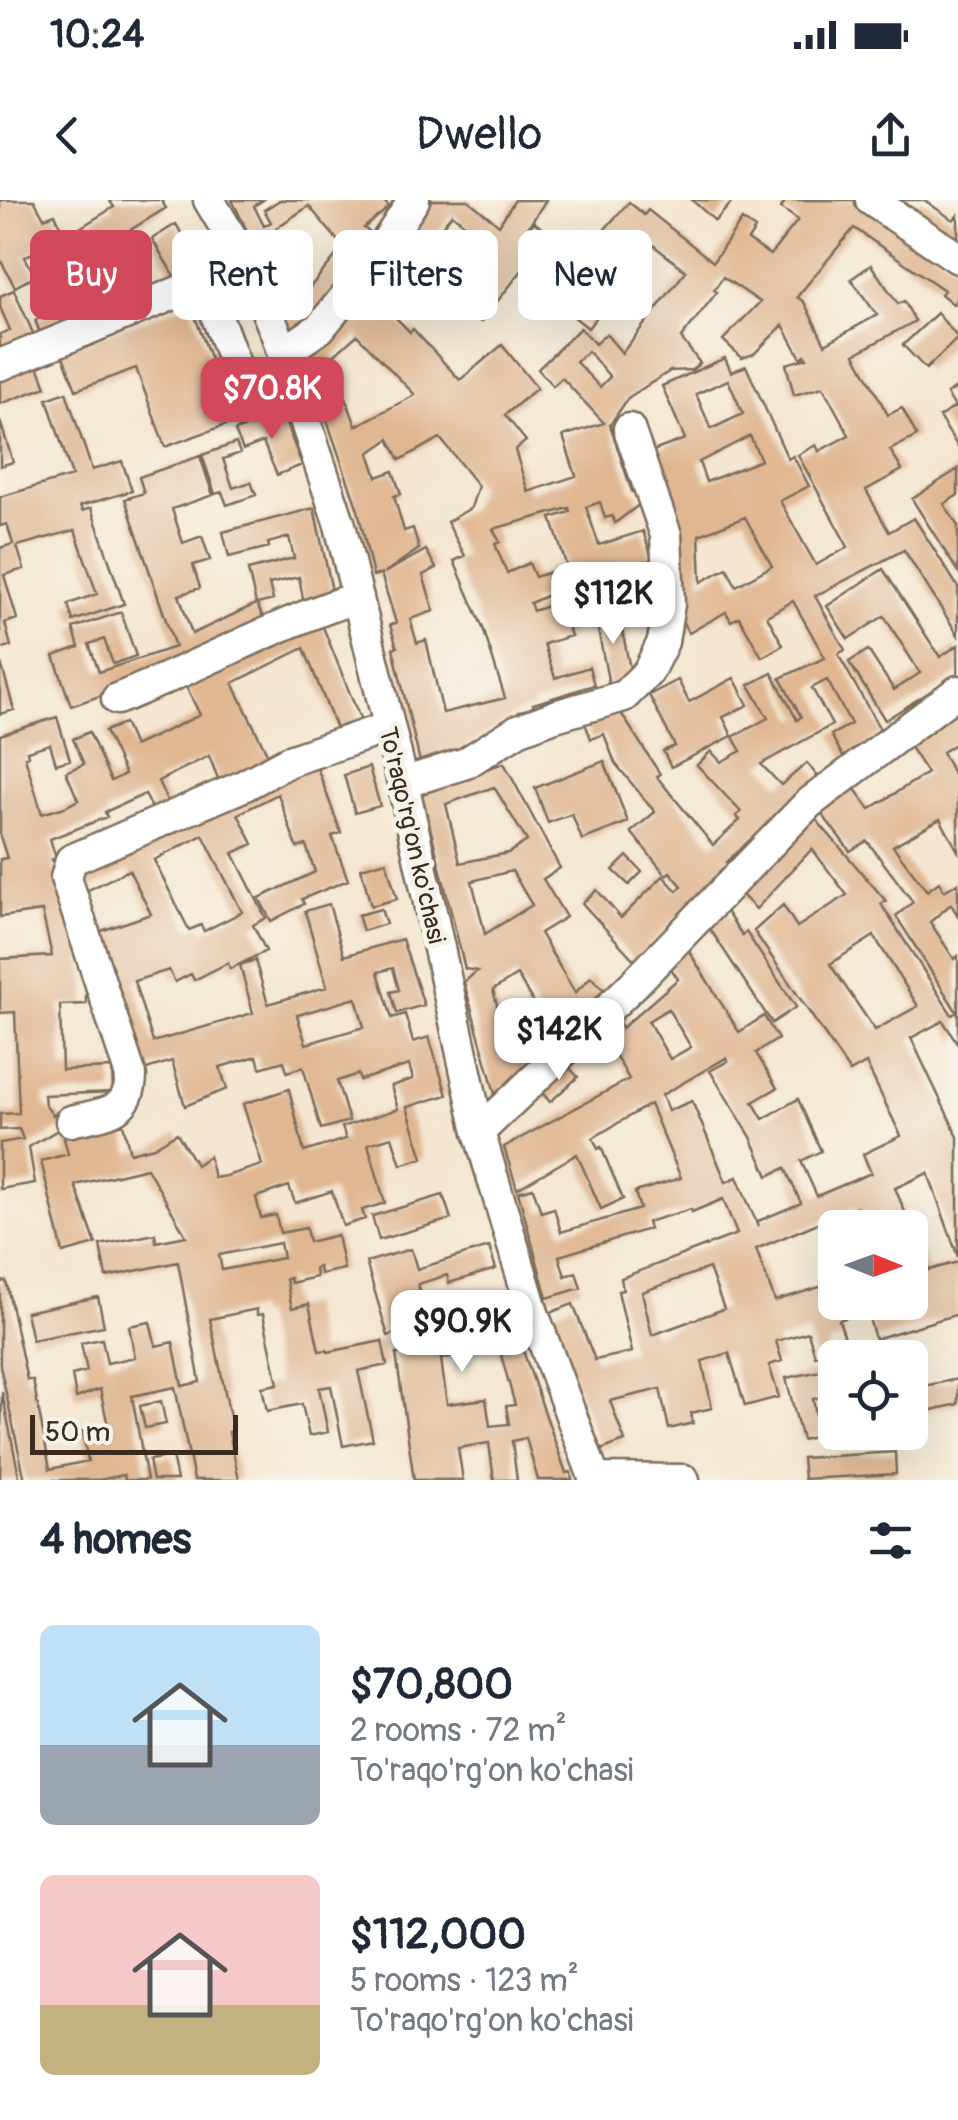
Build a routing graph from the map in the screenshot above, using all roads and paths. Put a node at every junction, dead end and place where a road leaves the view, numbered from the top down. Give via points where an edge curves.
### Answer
1 (209, 200) edge
2 (414, 200) edge
3 (871, 200) edge
4 (227, 230) edge
5 (958, 258) edge
6 (172, 295) edge
7 (218, 320) edge
8 (270, 320) edge
9 (283, 353) junction
10 (0, 365) edge
11 (248, 402) dead end
12 (629, 428) dead end
13 (358, 597) junction
14 (958, 691) edge
15 (117, 699) dead end
16 (389, 726) junction
17 (403, 783) junction
18 (72, 1121) dead end
19 (479, 1132) junction
20 (594, 1480) edge
21 (684, 1480) edge

1 - 4 street, To'raqo'rg'on ko'chasi
2 - 9 street via 320,328
3 - 5 street
6 - 10 street
7 - 11 street
8 - 9 street, To'raqo'rg'on ko'chasi
9 - 13 street, To'raqo'rg'on ko'chasi
12 - 17 street via 666,535 669,604 663,642 648,672 624,696 518,730 466,763
13 - 15 street
13 - 16 street, To'raqo'rg'on ko'chasi
14 - 19 street via 808,804
16 - 17 street, To'raqo'rg'on ko'chasi
16 - 18 street via 289,761 70,860 66,878 131,1076 131,1091 114,1111
17 - 19 street, To'raqo'rg'on ko'chasi
19 - 20 street, To'raqo'rg'on ko'chasi
20 - 21 street

